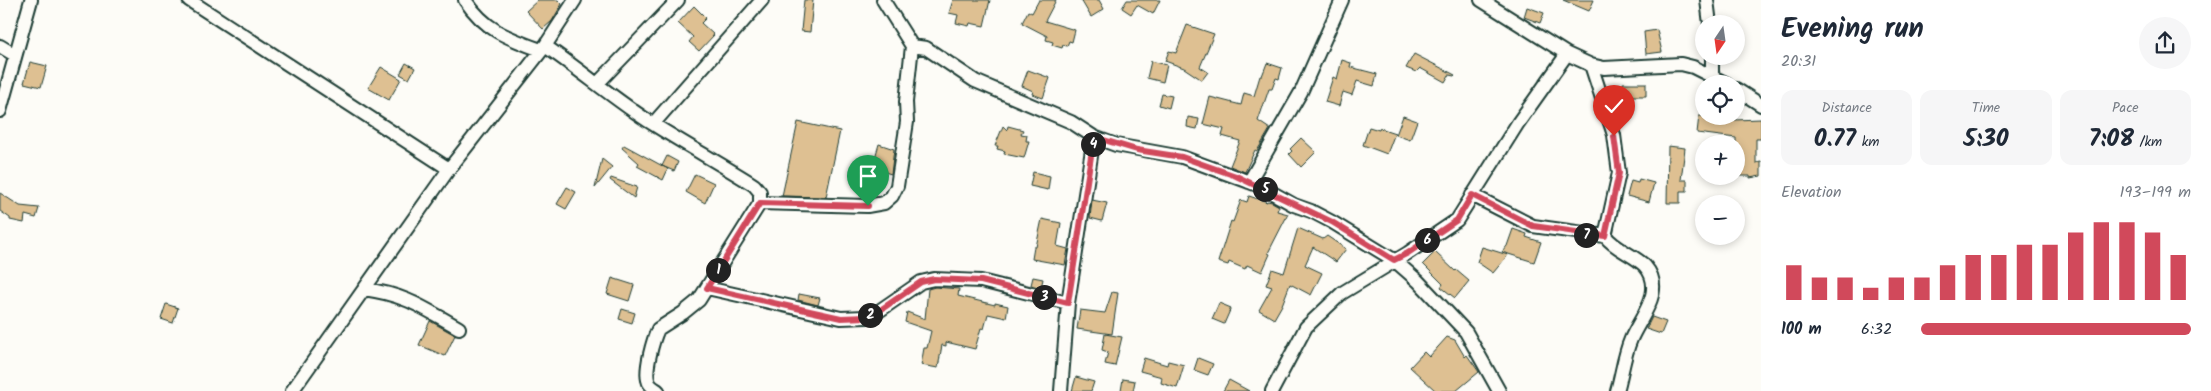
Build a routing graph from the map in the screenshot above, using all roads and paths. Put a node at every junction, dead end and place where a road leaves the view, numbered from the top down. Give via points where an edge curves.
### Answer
1 (31, 0) edge
2 (189, 0) edge
3 (465, 0) edge
4 (575, 0) edge
5 (678, 0) edge
6 (762, 0) edge
7 (883, 0) edge
8 (1342, 0) edge
9 (1481, 0) edge
10 (1707, 0) edge
11 (1709, 15) edge
12 (0, 46) edge
13 (912, 46) junction
14 (543, 48) junction
15 (1567, 54) junction
16 (15, 55) junction
17 (1591, 65) junction
18 (1710, 75) edge
19 (598, 83) junction
20 (1745, 95) edge
21 (1761, 105) edge
22 (0, 111) edge
23 (653, 124) junction
24 (1094, 137) junction
25 (450, 169) junction
26 (1249, 182) junction
27 (1472, 195) junction
28 (760, 203) junction
29 (1605, 236) junction
30 (1394, 260) junction
31 (707, 288) junction
32 (364, 289) junction
33 (1068, 303) junction
34 (459, 328) dead end
35 (292, 391) edge
36 (658, 391) edge
37 (1061, 391) edge
38 (1272, 391) edge
39 (1499, 391) edge
40 (1617, 391) edge

1 - 16 street
2 - 25 street
3 - 14 street via 472,11 499,34
4 - 14 street
5 - 19 street
6 - 23 street
7 - 13 street
8 - 26 street via 1301,92
9 - 15 street
10 - 11 street
12 - 16 street
13 - 24 street via 926,48 975,81 1071,122
13 - 28 street via 907,122 900,171 892,196 884,203 868,206
14 - 19 street
14 - 25 street
15 - 17 street
15 - 27 street
16 - 22 street
17 - 18 street via 1604,68 1681,64
17 - 29 street via 1614,136 1619,173
19 - 23 street
20 - 21 street
23 - 28 street via 754,185 760,192
24 - 26 street via 1137,150 1182,157
24 - 33 street
25 - 32 street
26 - 30 street via 1332,222
27 - 29 street via 1533,226
27 - 30 street via 1457,220
28 - 31 street
29 - 40 street via 1612,245 1645,267 1655,285 1631,340
30 - 38 street via 1342,293 1306,326
30 - 39 street via 1466,332
31 - 33 street via 841,318 860,318 876,313 921,282 934,279 981,281
31 - 36 street via 699,300 658,329 654,337 647,380
32 - 34 street via 407,299
32 - 35 street
33 - 37 street

